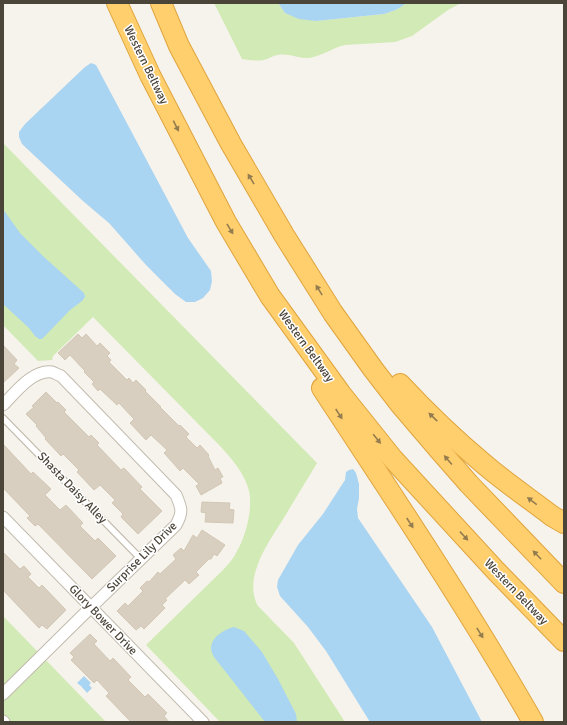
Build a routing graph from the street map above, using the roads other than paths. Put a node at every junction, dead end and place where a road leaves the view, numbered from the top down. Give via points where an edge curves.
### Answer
1 (117, 3) edge
2 (161, 3) edge
3 (270, 296) junction
4 (333, 313) junction
5 (3, 405) edge
6 (3, 418) edge
7 (3, 517) edge
8 (564, 524) edge
9 (140, 559) junction
10 (564, 583) edge
11 (90, 607) junction
12 (564, 641) edge
13 (3, 694) edge
14 (203, 722) edge
15 (533, 722) edge

1 -> 3 highway, Western Beltway via 150,75 226,222
4 -> 2 highway via 231,144 179,46
3 -> 12 highway, Western Beltway via 341,394 394,459
3 -> 15 highway via 300,355 441,571
8 -> 4 highway via 485,465 452,436
10 -> 4 highway via 469,484 400,404
5 - 9 street, Surprise Lily Drive via 31,378 44,372 61,376 176,495 181,507 181,517 176,525
6 - 9 lane, Shasta Daisy Alley
7 - 11 street, Glory Bower Drive
9 - 11 street, Surprise Lily Drive
11 - 13 street, Surprise Lily Drive
11 - 14 street, Glory Bower Drive

